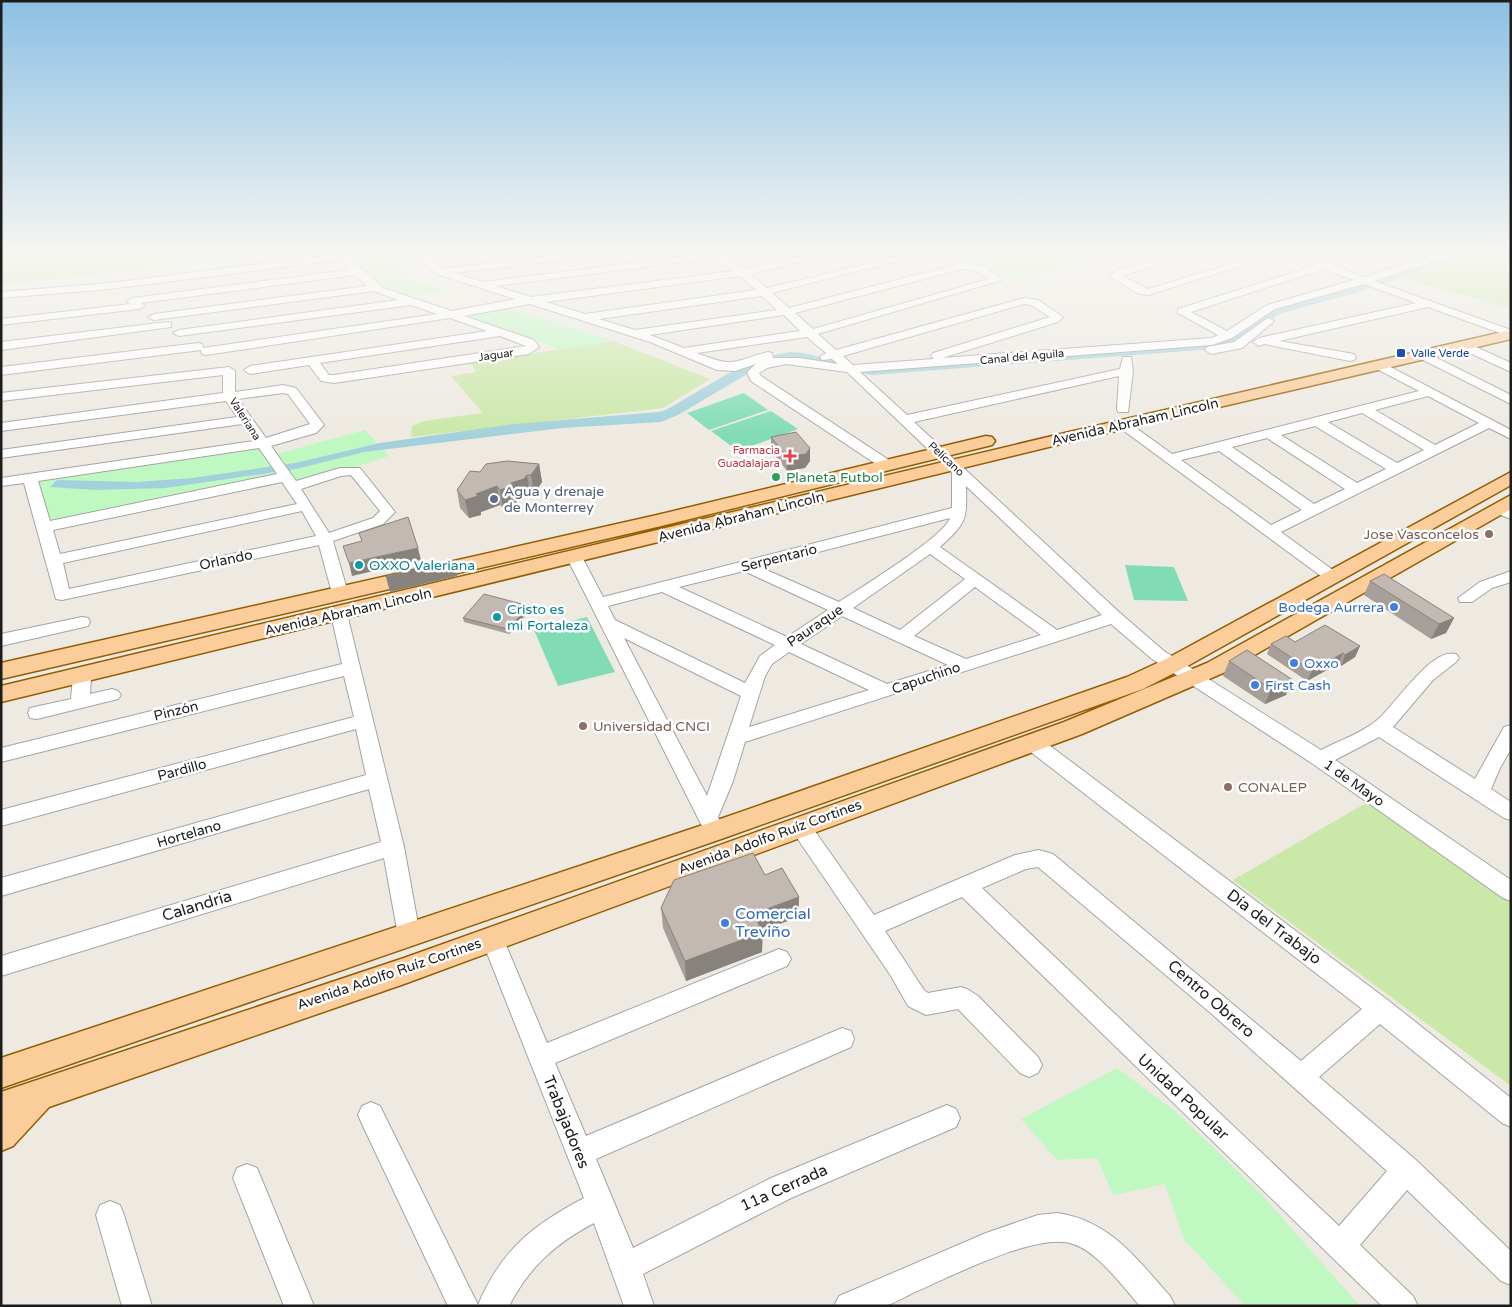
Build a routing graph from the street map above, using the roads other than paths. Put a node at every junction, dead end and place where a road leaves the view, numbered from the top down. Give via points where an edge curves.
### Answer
1 (31, 315) edge
2 (51, 315) edge
3 (151, 315) edge
4 (169, 315) edge
5 (313, 315) edge
6 (450, 315) joint
7 (576, 315) edge
8 (597, 315) edge
9 (765, 315) edge
10 (789, 315) edge
11 (873, 315) edge
12 (976, 315) edge
13 (1056, 315) edge
14 (1189, 315) edge
15 (1257, 315) edge
16 (1278, 315) edge
17 (1379, 315) edge
18 (1458, 315) edge
19 (154, 317) junction
20 (582, 317) junction
21 (30, 318) junction
22 (1, 322) edge
23 (166, 325) junction
24 (1485, 325) junction
25 (1511, 330) edge
26 (500, 332) junction
27 (179, 333) junction
28 (808, 333) junction
29 (635, 334) junction
30 (1228, 336) junction
31 (1245, 339) junction
32 (1259, 342) junction
33 (18, 344) junction
34 (1463, 345) junction
35 (1, 346) edge
36 (202, 349) junction
37 (685, 352) junction
38 (1423, 355) junction
39 (835, 356) junction
40 (1128, 356) junction
41 (1350, 357) junction
42 (312, 361) junction
43 (916, 365) junction
44 (1379, 365) junction
45 (1511, 368) edge
46 (250, 370) dead end
47 (229, 371) junction
48 (1126, 371) junction
49 (2, 373) edge
50 (854, 373) junction
51 (1430, 392) junction
52 (229, 396) junction
53 (1, 397) edge
54 (1511, 400) edge
55 (1364, 409) junction
56 (1123, 417) junction
57 (244, 420) junction
58 (904, 420) junction
59 (1316, 421) junction
60 (1488, 423) junction
61 (1, 427) edge
62 (1270, 433) junction
63 (1511, 435) edge
64 (261, 444) junction
65 (1221, 446) junction
66 (1433, 449) junction
67 (1, 454) edge
68 (1170, 459) junction
69 (950, 463) junction
70 (887, 466) junction
71 (1395, 468) junction
72 (1511, 477) edge
73 (30, 478) junction
74 (1, 482) edge
75 (289, 482) junction
76 (1511, 487) edge
77 (1354, 488) junction
78 (1469, 500) junction
79 (306, 506) junction
80 (1507, 508) edge
81 (1312, 510) junction
82 (959, 511) junction
83 (45, 528) junction
84 (1270, 532) junction
85 (325, 539) junction
86 (1441, 540) junction
87 (930, 547) junction
88 (575, 558) junction
89 (54, 560) junction
90 (746, 566) junction
91 (1331, 576) junction
92 (1511, 576) edge
93 (975, 579) junction
94 (665, 587) junction
95 (1466, 598) dead end
96 (339, 603) junction
97 (598, 603) junction
98 (840, 610) junction
99 (1114, 617) junction
100 (82, 622) dead end
101 (610, 624) junction
102 (1056, 636) junction
103 (902, 637) junction
104 (1, 640) edge
105 (789, 644) junction
106 (1450, 658) dead end
107 (964, 665) junction
108 (351, 668) junction
109 (1, 670) edge
110 (1184, 671) junction
111 (82, 676) junction
112 (887, 691) junction
113 (751, 693) junction
114 (1, 694) edge
115 (1104, 695) junction
116 (112, 696) dead end
117 (80, 703) junction
118 (37, 713) dead end
119 (363, 721) junction
120 (1380, 728) junction
121 (1511, 732) edge
122 (739, 737) junction
123 (1034, 744) junction
124 (1, 755) edge
125 (1320, 758) junction
126 (377, 779) junction
127 (1480, 792) junction
128 (1511, 812) edge
129 (1, 818) edge
130 (711, 823) junction
131 (800, 826) junction
132 (393, 847) junction
133 (965, 886) junction
134 (1, 887) edge
135 (1511, 892) edge
136 (870, 927) junction
137 (409, 935) junction
138 (492, 938) junction
139 (779, 959) dead end
140 (1, 966) edge
141 (1380, 1009) junction
142 (842, 1039) dead end
143 (539, 1058) junction
144 (1029, 1064) dead end
145 (1, 1073) edge
146 (1301, 1077) junction
147 (44, 1092) junction
148 (1, 1108) edge
149 (1511, 1114) edge
150 (371, 1115) dead end
151 (947, 1118) dead end
152 (1, 1134) edge
153 (579, 1153) junction
154 (1406, 1170) junction
155 (247, 1178) dead end
156 (600, 1204) junction
157 (110, 1214) dead end
158 (1341, 1245) junction
159 (626, 1267) junction
160 (1511, 1271) edge
161 (137, 1306) edge
162 (300, 1306) edge
163 (464, 1306) edge
164 (493, 1306) edge
165 (639, 1306) edge
166 (849, 1306) edge
167 (1160, 1306) edge
168 (1403, 1306) edge

1 - 21 street
2 - 21 street
3 - 19 street
4 - 19 street
5 - 27 street
6 - 26 street, Jaguar
6 - 36 street
7 - 20 street
8 - 20 street
9 - 29 street
10 - 28 street, Pelícano
11 - 28 street
12 - 39 street
13 - 43 street via 1054,320
14 - 30 street
15 - 30 street, Canal del Aguila
16 - 31 street
17 - 32 street
18 - 24 street
19 - 23 street
20 - 29 street
21 - 22 street
21 - 33 street
23 - 27 street
23 - 33 street
24 - 25 main road
24 - 41 main road
25 - 34 main road, Avenida Abraham Lincoln
26 - 42 street
26 - 42 street, Jaguar via 530,342 533,347 525,351 329,379
27 - 36 street
28 - 37 street
28 - 39 street, Pelícano
29 - 37 street
30 - 43 street, Canal del Aguila via 1203,342
31 - 32 street
31 - 40 street via 1226,348
32 - 41 street
33 - 35 street
33 - 49 street
34 - 38 main road, Avenida Abraham Lincoln
34 - 45 street
36 - 47 street
36 - 49 street
37 - 39 street via 721,367 735,367 758,358 790,352
38 - 44 main road, Avenida Abraham Lincoln
38 - 54 street
39 - 50 street, Pelícano
40 - 48 street
40 - 50 street
41 - 56 main road
42 - 46 street
43 - 50 street, Canal del Aguila
44 - 51 street
44 - 56 main road, Avenida Abraham Lincoln
47 - 52 street, Valeriana
47 - 53 street
48 - 56 street
48 - 58 street
50 - 58 street, Pelícano
50 - 70 street via 791,360 762,366 753,372 755,378
51 - 55 street
51 - 60 street
52 - 57 street, Valeriana
52 - 61 street
52 - 64 street via 286,389 292,391 316,422 315,428
55 - 59 street
55 - 66 street
56 - 68 street
56 - 69 main road, Avenida Abraham Lincoln
57 - 64 street, Valeriana
57 - 67 street
58 - 69 street, Pelícano
59 - 62 street
59 - 71 street
60 - 63 street
60 - 66 street
62 - 65 street
62 - 77 street
64 - 73 street
64 - 75 street, Valeriana
65 - 68 street
65 - 81 street
66 - 71 street
68 - 84 street
69 - 70 main road
69 - 82 street, Pauraque
69 - 88 main road, Avenida Abraham Lincoln
69 - 99 street, Pelícano
70 - 96 main road
71 - 77 street
72 - 78 main road, Avenida Adolfo Ruíz Cortines
73 - 74 street
73 - 83 street
75 - 79 street, Valeriana
75 - 83 street
75 - 85 street, Orlando via 355,471 387,509 386,516 378,521
76 - 80 main road via 1491,499 1490,503
77 - 81 street
78 - 86 main road via 1471,512 1442,530
78 - 91 main road, Avenida Adolfo Ruíz Cortines
79 - 85 street, Valeriana
79 - 89 street
80 - 86 main road, Avenida Adolfo Ruíz Cortines
81 - 84 street
82 - 87 street, Pauraque via 955,526
82 - 90 street, Serpentario
83 - 89 street
84 - 91 street
85 - 89 street, Orlando via 62,595
85 - 96 street, Valeriana
86 - 110 main road, Avenida Adolfo Ruíz Cortines
87 - 93 street
87 - 98 street, Pauraque
88 - 96 main road, Avenida Abraham Lincoln
88 - 97 street
90 - 94 street, Serpentario
90 - 98 street
91 - 110 main road, Avenida Adolfo Ruíz Cortines
92 - 95 street via 1486,585
93 - 102 street
93 - 103 street
94 - 97 street, Serpentario
94 - 105 street
96 - 108 street, Valeriana
96 - 109 main road
96 - 111 main road, Avenida Abraham Lincoln
97 - 101 street
98 - 103 street
98 - 105 street, Pauraque
99 - 102 street, Capuchino
99 - 110 street, Pelícano via 1158,655
100 - 104 street
101 - 113 street
101 - 130 street
102 - 107 street, Capuchino
103 - 107 street
105 - 112 street
105 - 113 street, Pauraque via 762,665
106 - 120 street via 1427,676
107 - 112 street, Capuchino
108 - 119 street, Valeriana
108 - 124 street, Pinzón
110 - 115 main road, Avenida Adolfo Ruíz Cortines
110 - 123 main road, Avenida Adolfo Ruíz Cortines
110 - 125 street, 1 de Mayo
111 - 114 main road, Avenida Abraham Lincoln
111 - 117 street
112 - 122 street, Capuchino
113 - 122 street, Pauraque
115 - 123 main road via 1084,709 1042,724
115 - 130 main road, Avenida Adolfo Ruíz Cortines
116 - 117 street
117 - 118 street
119 - 126 street, Valeriana
119 - 129 street, Pardillo
120 - 125 street
120 - 127 street
121 - 127 street via 1490,767
122 - 130 street, Pauraque
123 - 131 main road, Avenida Adolfo Ruíz Cortines
123 - 141 street, Día del Trabajo
125 - 135 street, 1 de Mayo
126 - 132 street, Valeriana
126 - 134 street, Hortelano
127 - 128 street
130 - 137 main road, Avenida Adolfo Ruíz Cortines
131 - 136 street
131 - 138 main road, Avenida Adolfo Ruíz Cortines
132 - 137 street, Valeriana
132 - 140 street, Calandria
133 - 136 street, Centro Obrero
133 - 146 street, Centro Obrero via 1031,858 1052,864
133 - 158 street, Unidad Popular
136 - 144 street via 916,998 926,1004 962,998
137 - 145 main road, Avenida Adolfo Ruíz Cortines
138 - 143 street, Trabajadores
138 - 147 main road, Avenida Adolfo Ruíz Cortines via 404,971
139 - 143 street
141 - 146 street
141 - 149 street, Día del Trabajo
142 - 153 street
143 - 153 street, Trabajadores
146 - 154 street, Centro Obrero
147 - 148 main road, Avenida Adolfo Ruíz Cortines
147 - 152 main road
150 - 163 street
151 - 159 street, 11a Cerrada via 781,1188
153 - 156 street, Trabajadores
154 - 158 street
154 - 160 street, Centro Obrero
155 - 162 street
156 - 159 street, Trabajadores
156 - 164 street via 549,1232 530,1248 515,1266
157 - 161 street
158 - 168 street, Unidad Popular
159 - 165 street, Trabajadores
166 - 167 street via 986,1247 1038,1229 1058,1227 1077,1230 1101,1245

